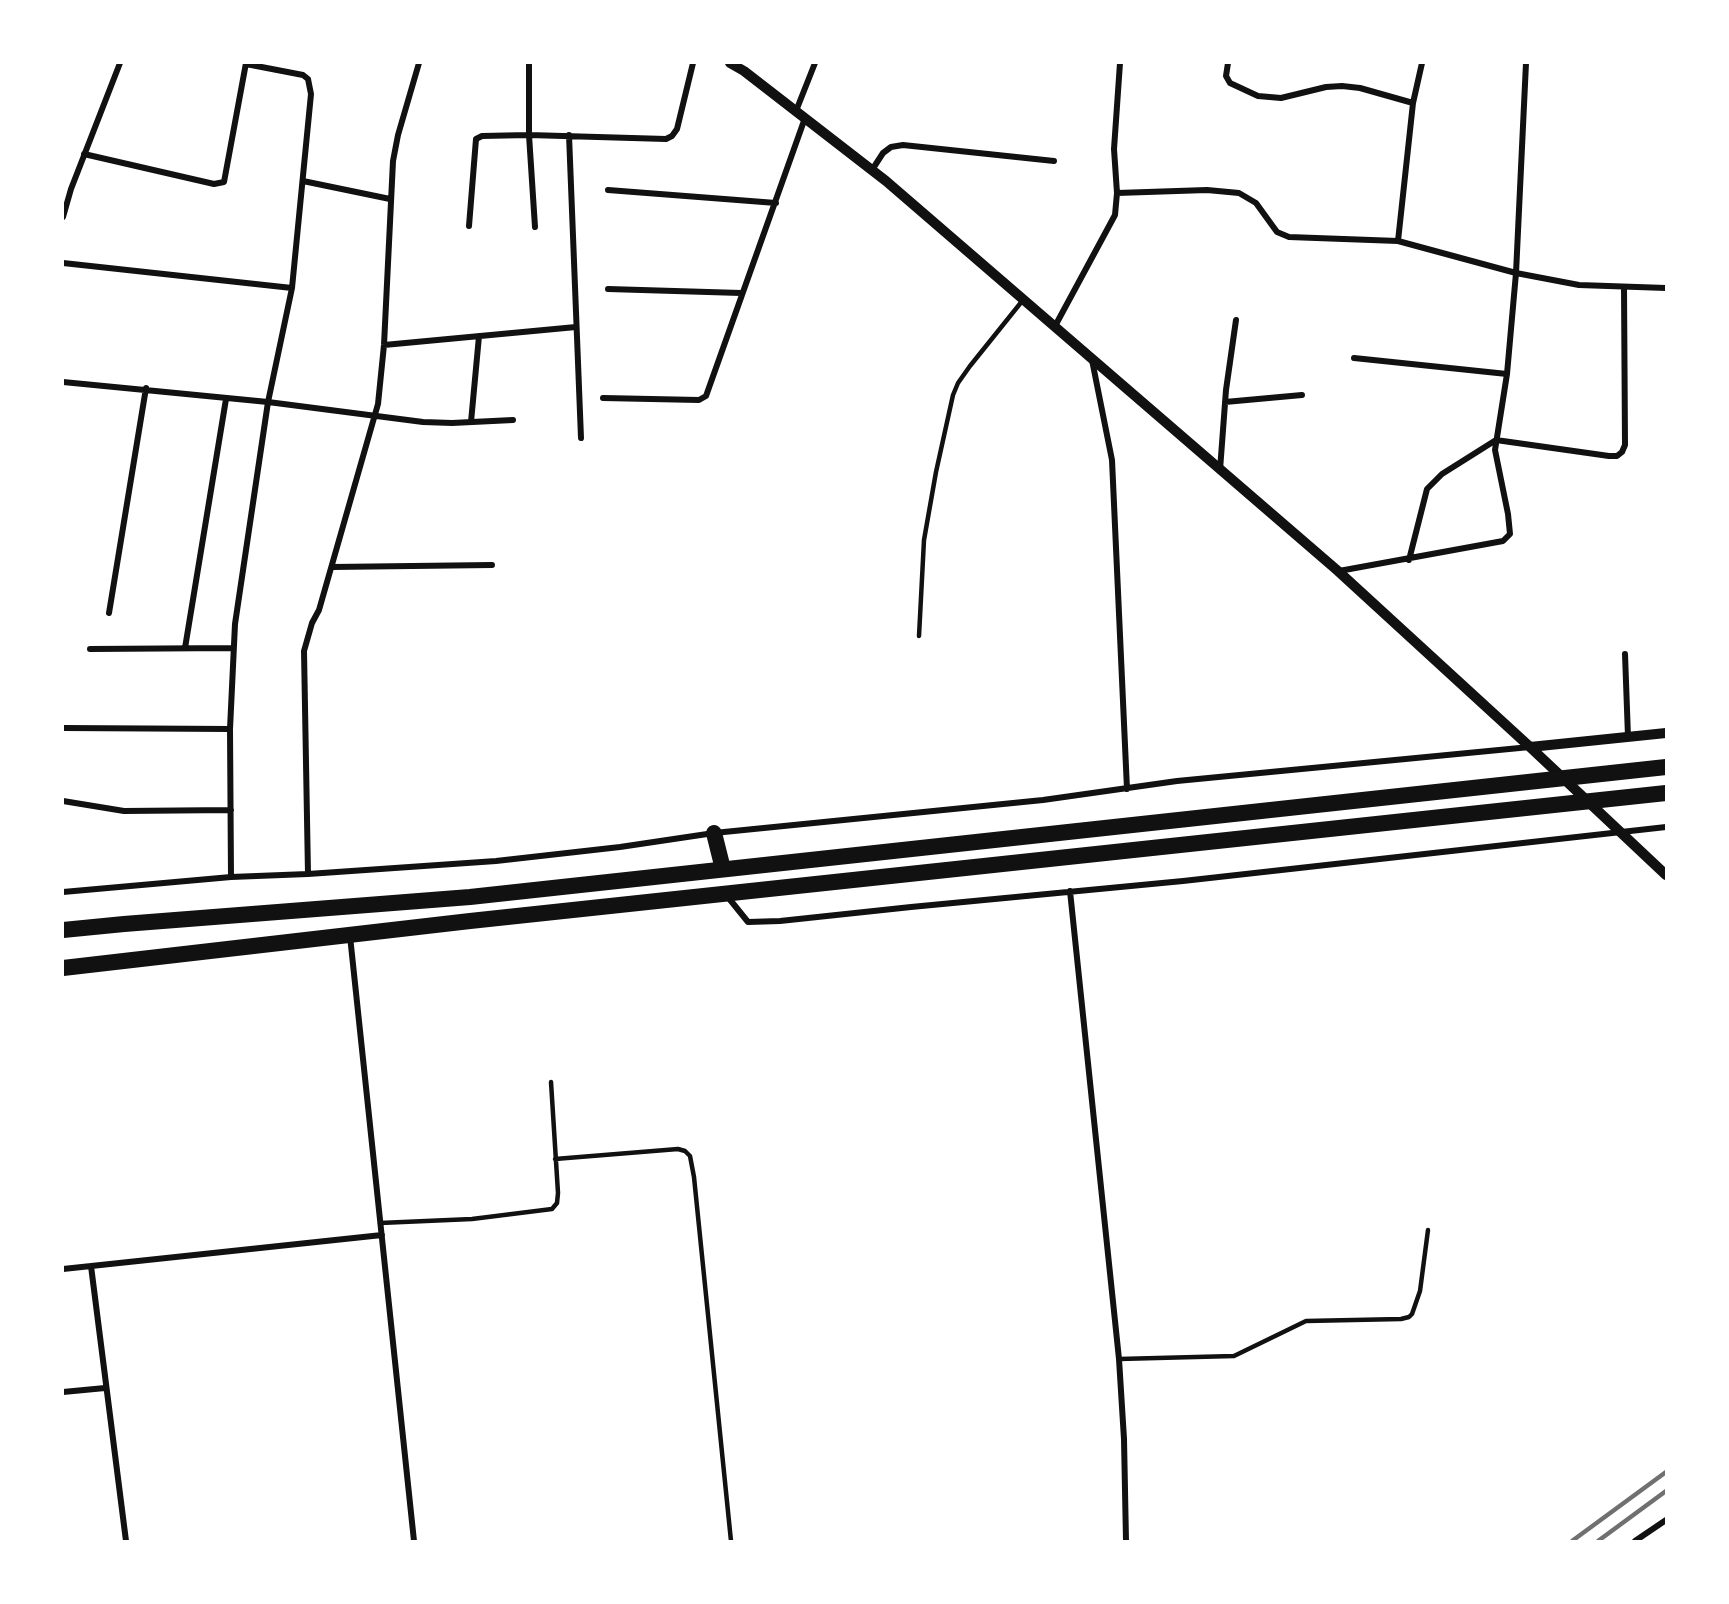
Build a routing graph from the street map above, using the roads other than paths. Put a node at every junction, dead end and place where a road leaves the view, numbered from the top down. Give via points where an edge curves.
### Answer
1 (120, 63) edge
2 (246, 63) edge
3 (419, 63) edge
4 (529, 63) edge
5 (693, 63) edge
6 (730, 63) edge
7 (815, 63) edge
8 (1120, 63) edge
9 (1228, 63) edge
10 (1422, 63) edge
11 (1526, 63) edge
12 (1413, 104) junction
13 (800, 115) junction
14 (529, 135) junction
15 (569, 135) junction
16 (84, 154) junction
17 (1054, 161) dead end
18 (872, 170) junction
19 (303, 181) junction
20 (608, 190) dead end
21 (1117, 193) junction
22 (390, 199) junction
23 (776, 203) junction
24 (63, 217) edge
25 (469, 225) dead end
26 (535, 227) dead end
27 (1398, 241) junction
28 (63, 263) edge
29 (1516, 273) junction
30 (1624, 287) junction
31 (292, 288) junction
32 (1666, 288) edge
33 (608, 289) dead end
34 (741, 293) junction
35 (1023, 300) junction
36 (1236, 320) dead end
37 (576, 327) junction
38 (1054, 328) junction
39 (479, 336) junction
40 (384, 345) junction
41 (1354, 358) dead end
42 (1091, 360) junction
43 (1507, 374) junction
44 (63, 382) edge
45 (146, 388) junction
46 (1302, 395) dead end
47 (603, 398) dead end
48 (226, 399) junction
49 (268, 402) junction
50 (1225, 402) junction
51 (376, 416) junction
52 (513, 420) dead end
53 (471, 422) junction
54 (581, 438) dead end
55 (1496, 440) junction
56 (1220, 471) junction
57 (1409, 560) junction
58 (492, 565) dead end
59 (332, 567) junction
60 (1338, 572) junction
61 (109, 613) dead end
62 (919, 636) dead end
63 (185, 648) junction
64 (232, 648) junction
65 (90, 649) dead end
66 (1625, 654) dead end
67 (63, 728) edge
68 (230, 729) junction
69 (1666, 733) edge
70 (1628, 737) junction
71 (1530, 747) junction
72 (1666, 767) edge
73 (1127, 789) junction
74 (1666, 793) edge
75 (63, 801) edge
76 (231, 810) junction
77 (1666, 827) edge
78 (1620, 832) junction
79 (714, 833) junction
80 (723, 869) junction
81 (308, 874) junction
82 (1666, 875) edge
83 (231, 877) junction
84 (1070, 891) junction
85 (63, 892) edge
86 (725, 894) junction
87 (63, 930) edge
88 (350, 935) junction
89 (63, 968) edge
90 (551, 1082) dead end
91 (555, 1159) junction
92 (380, 1223) junction
93 (1428, 1230) dead end
94 (382, 1235) junction
95 (91, 1266) junction
96 (63, 1269) edge
97 (1119, 1359) junction
98 (105, 1388) junction
99 (63, 1392) edge
100 (1666, 1520) edge
101 (126, 1541) edge
102 (414, 1541) edge
103 (731, 1541) edge
104 (1126, 1541) edge
105 (1635, 1541) edge

1 - 16 street
2 - 16 street via 224,182 214,184
2 - 19 street via 308,79 311,94
3 - 22 street via 393,160
4 - 14 street
5 - 15 street via 672,136 658,139
6 - 13 street
7 - 13 street
8 - 21 street via 1114,148
9 - 12 street via 1226,76 1230,83 1258,96 1281,98 1342,86
10 - 12 street
11 - 29 street
12 - 27 street
13 - 18 street
13 - 23 street
14 - 15 street
14 - 25 street via 476,139
14 - 26 street
15 - 37 street
16 - 24 street
17 - 18 street via 903,145 883,153
18 - 35 street
19 - 22 street
19 - 31 street
20 - 23 street
21 - 27 street via 1239,193 1256,203 1283,236
21 - 38 street via 1112,223
22 - 40 street
23 - 34 street
27 - 29 street
28 - 31 street
29 - 30 street via 1579,285
29 - 43 street
30 - 32 street
30 - 55 street via 1622,452 1609,456
31 - 49 street
33 - 34 street
34 - 47 street via 703,399
35 - 38 street
35 - 62 lane via 958,383 953,395 924,540
36 - 50 street
37 - 39 street
37 - 54 street
38 - 42 street
39 - 40 street
39 - 53 street
40 - 51 street
41 - 43 street
42 - 56 street
42 - 73 street via 1112,460
43 - 55 street
44 - 45 street
45 - 48 street
45 - 61 street
46 - 50 street
48 - 49 street
48 - 63 street
49 - 51 street
49 - 64 street
50 - 56 street
51 - 53 street via 423,422
51 - 59 street
52 - 53 street
55 - 57 street via 1442,474 1427,489
55 - 57 street via 1510,534 1503,541
56 - 60 street
57 - 60 street
58 - 59 street
59 - 81 street via 304,651
60 - 71 street
63 - 64 street
63 - 65 street
64 - 68 street
66 - 70 street
67 - 68 street
68 - 76 street
69 - 70 street
70 - 71 street
71 - 73 street
71 - 78 street
72 - 80 highway
73 - 79 street
74 - 86 highway
75 - 76 street via 124,811
76 - 83 street
77 - 78 street
78 - 82 street
78 - 84 street
79 - 80 highway
79 - 81 street via 496,861
80 - 87 highway via 470,897
81 - 83 street
83 - 85 street
84 - 86 street via 748,922
84 - 97 street
86 - 88 highway
88 - 89 highway
88 - 92 street
90 - 91 lane
91 - 92 lane via 558,1193 552,1209 472,1219
91 - 103 lane via 678,1149 690,1156
92 - 94 street
93 - 97 lane via 1420,1291 1410,1317 1306,1321 1234,1356
94 - 95 street
94 - 102 street
95 - 96 street
95 - 98 street
97 - 104 street
98 - 99 street
98 - 101 street
100 - 105 street

